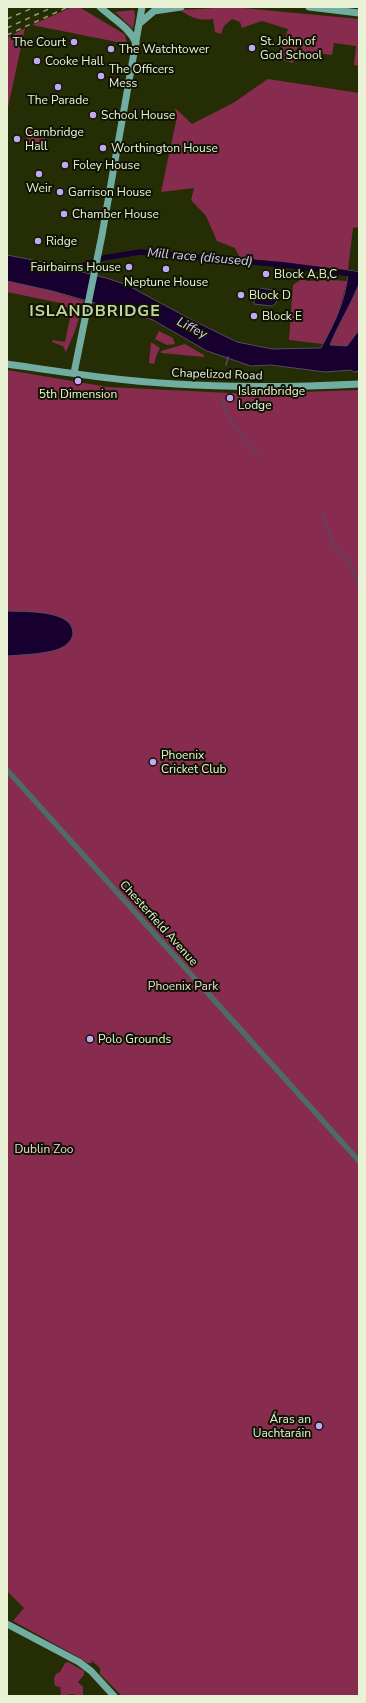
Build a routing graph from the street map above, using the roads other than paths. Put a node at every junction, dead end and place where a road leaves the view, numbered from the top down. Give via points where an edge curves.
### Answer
1 (100, 7) edge
2 (142, 7) edge
3 (181, 7) edge
4 (310, 7) edge
5 (359, 13) edge
6 (140, 23) junction
7 (136, 43) junction
8 (7, 364) edge
9 (74, 373) junction
10 (359, 384) edge
11 (7, 770) edge
12 (359, 1161) edge
13 (7, 1624) edge
14 (114, 1696) edge

1 - 7 main road via 132,34
2 - 6 main road
3 - 6 main road via 154,11
4 - 5 main road
6 - 7 main road
7 - 9 main road
8 - 9 main road, Chapelizod Road
9 - 10 main road, Chapelizod Road via 208,386
11 - 12 street, Chesterfield Avenue
13 - 14 main road via 79,1662

